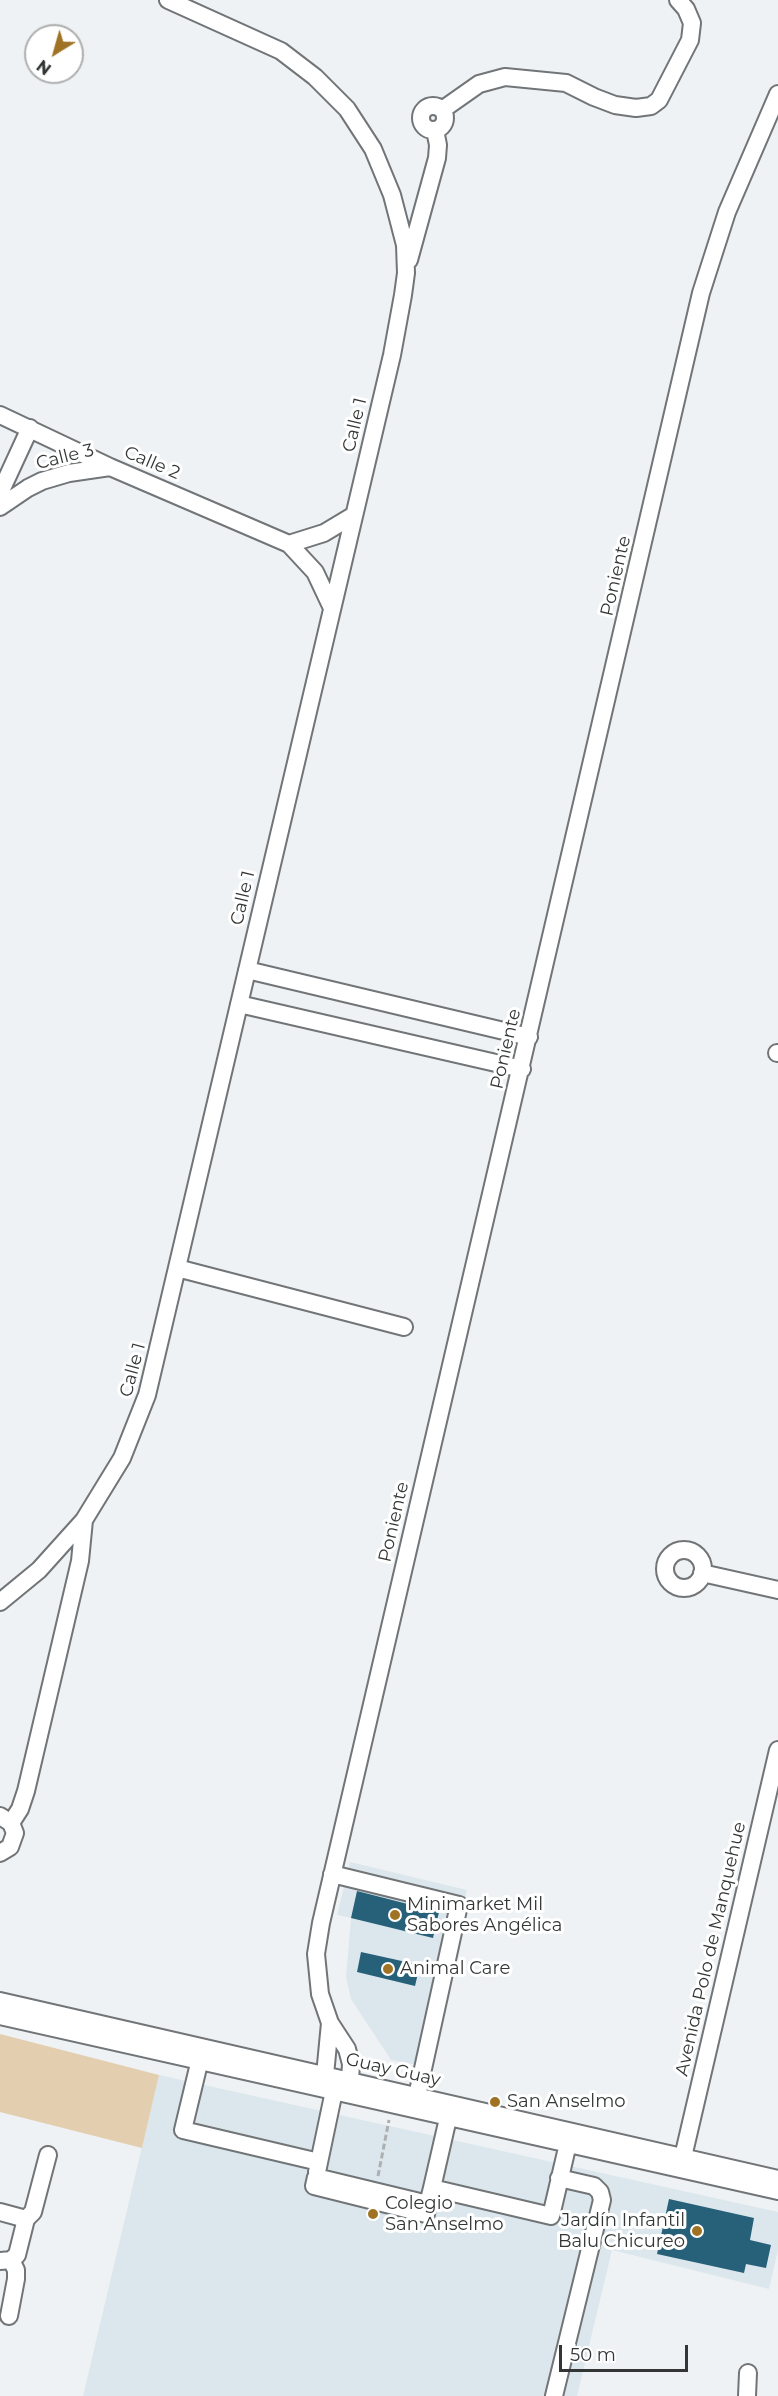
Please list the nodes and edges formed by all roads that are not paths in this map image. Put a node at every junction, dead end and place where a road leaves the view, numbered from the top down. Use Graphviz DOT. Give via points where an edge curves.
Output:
graph roads {
  1 [pos="168,0"];
  2 [pos="678,0"];
  3 [pos="778,94"];
  4 [pos="406,273"];
  5 [pos="0,415"];
  6 [pos="30,428"];
  7 [pos="110,467"];
  8 [pos="0,493"];
  9 [pos="0,507"];
  10 [pos="354,515"];
  11 [pos="289,544"];
  12 [pos="332,608"];
  13 [pos="247,970"];
  14 [pos="239,1004"];
  15 [pos="529,1037"];
  16 [pos="522,1069"];
  17 [pos="177,1268"];
  18 [pos="404,1327"];
  19 [pos="84,1520"];
  20 [pos="702,1573"];
  21 [pos="778,1590"];
  22 [pos="0,1602"];
  23 [pos="778,1750"];
  24 [pos="5,1820"];
  25 [pos="0,1853"];
  26 [pos="332,1874"];
  27 [pos="0,2001"];
  28 [pos="0,2016"];
  29 [pos="330,2023"];
  30 [pos="201,2054"];
  31 [pos="325,2075"];
  32 [pos="350,2080"];
  33 [pos="334,2091"];
  34 [pos="417,2096"];
  35 [pos="450,2110"];
  36 [pos="569,2137"];
  37 [pos="48,2155"];
  38 [pos="683,2157"];
  39 [pos="317,2169"];
  40 [pos="559,2178"];
  41 [pos="778,2179"];
  42 [pos="778,2191"];
  43 [pos="430,2196"];
  44 [pos="0,2212"];
  45 [pos="26,2219"];
  46 [pos="5,2261"];
  47 [pos="9,2316"];
  48 [pos="748,2373"];
  49 [pos="554,2396"];
  50 [pos="747,2396"];
  1 -- 4 [label="street, Calle 1" via="280,51 347,108 373,149 392,195 405,245"];
  2 -- 4 [label="street, Calle 1" via="692,22 690,40 659,100 651,106 615,105 566,83 505,76 479,84 442,110 445,122 435,130 437,158"];
  3 -- 15 [label="street, Poniente" via="727,212 708,267"];
  4 -- 10 [label="street, Calle 1" via="392,355"];
  5 -- 6 [label="street, Calle 2"];
  6 -- 7 [label="street, Calle 2"];
  6 -- 8 [label="street, Calle 3"];
  7 -- 9 [label="street, Calle 3" via="49,479"];
  7 -- 11 [label="street, Calle 2"];
  10 -- 11 [label="street" via="324,533"];
  10 -- 12 [label="street, Calle 1"];
  11 -- 12 [label="street, Calle 2" via="315,572"];
  12 -- 13 [label="street, Calle 1"];
  13 -- 14 [label="street, Calle 1"];
  13 -- 15 [label="street"];
  14 -- 16 [label="street"];
  14 -- 17 [label="street, Calle 1"];
  15 -- 16 [label="street, Poniente"];
  16 -- 26 [label="street, Poniente"];
  17 -- 18 [label="street"];
  17 -- 19 [label="street, Calle 1" via="140,1417 122,1458"];
  19 -- 22 [label="street, Calle 1" via="45,1564"];
  19 -- 24 [label="street, Calle 1" via="80,1561 26,1791 20,1809"];
  20 -- 21 [label="street"];
  23 -- 38 [label="street, Avenida Polo de Manquehue"];
  24 -- 25 [label="street, Calle 1" via="15,1833 13,1843"];
  26 -- 29 [label="street, Poniente" via="316,1954 320,1994"];
  26 -- 34 [label="street" via="459,1905"];
  27 -- 30 [label="street, Guay Guay"];
  28 -- 30 [label="street, Guay Guay"];
  29 -- 31 [label="street, Poniente"];
  29 -- 32 [label="street, Poniente" via="347,2049"];
  30 -- 31 [label="street, Guay Guay"];
  30 -- 33 [label="street, Guay Guay"];
  30 -- 39 [label="street" via="183,2130"];
  31 -- 32 [label="street, Guay Guay"];
  31 -- 33 [label="street"];
  32 -- 33 [label="street"];
  32 -- 34 [label="street, Guay Guay"];
  33 -- 35 [label="street, Guay Guay"];
  33 -- 39 [label="street"];
  34 -- 35 [label="street, Guay Guay"];
  35 -- 36 [label="street, Guay Guay"];
  35 -- 43 [label="street"];
  36 -- 38 [label="street, Guay Guay"];
  36 -- 40 [label="street"];
  36 -- 42 [label="street, Guay Guay"];
  37 -- 45 [label="street" via="33,2212"];
  38 -- 41 [label="street, Guay Guay"];
  39 -- 43 [label="street" via="375,2191"];
  39 -- 43 [label="street" via="314,2187 426,2214"];
  40 -- 43 [label="street" via="550,2216"];
  40 -- 49 [label="street" via="594,2186 602,2200"];
  44 -- 45 [label="street"];
  45 -- 46 [label="street" via="16,2255"];
  46 -- 47 [label="street" via="16,2270"];
  48 -- 50 [label="street"];
}
